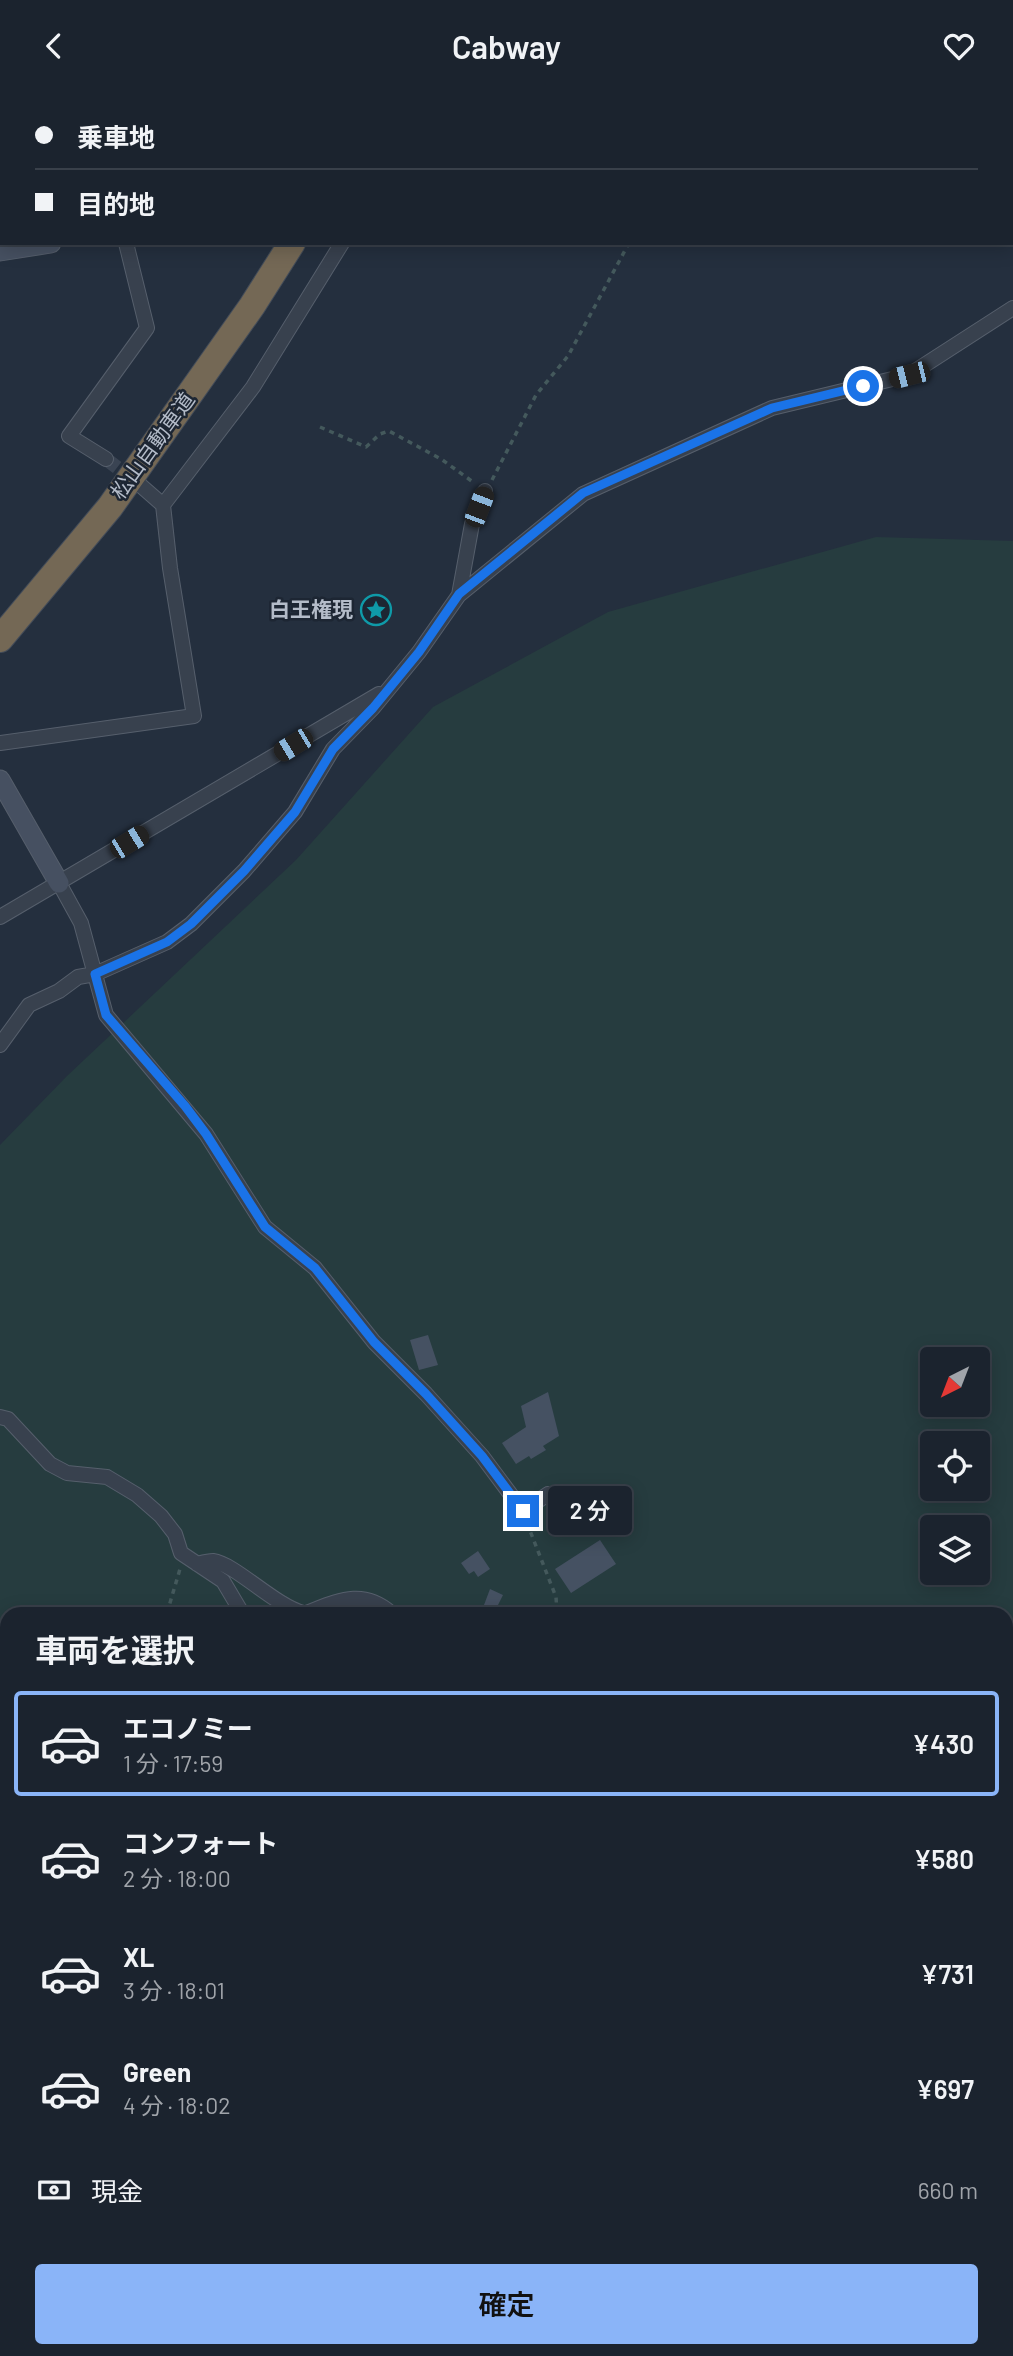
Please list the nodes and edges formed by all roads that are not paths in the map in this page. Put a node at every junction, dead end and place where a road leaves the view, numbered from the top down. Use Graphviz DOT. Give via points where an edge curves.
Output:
graph roads {
  1 [pos="38,245"];
  2 [pos="126,245"];
  3 [pos="273,245"];
  4 [pos="291,245"];
  5 [pos="341,245"];
  6 [pos="0,251"];
  7 [pos="1013,308"];
  8 [pos="106,459"];
  9 [pos="139,484"];
  10 [pos="485,491"];
  11 [pos="163,505"];
  12 [pos="459,594"];
  13 [pos="0,615"];
  14 [pos="0,639"];
  15 [pos="386,690"];
  16 [pos="0,743"];
  17 [pos="0,781"];
  18 [pos="59,883"];
  19 [pos="0,917"];
  20 [pos="95,974"];
  21 [pos="0,1045"];
  22 [pos="0,1417"];
  23 [pos="548,1494"];
  24 [pos="197,1564"];
  25 [pos="238,1607"];
  26 [pos="286,1607"];
  27 [pos="322,1607"];
  28 [pos="384,1607"];
  1 -- 6 [label="street"];
  2 -- 8 [label="street" via="147,328 69,436"];
  3 -- 13 [label="highway, 松山自動車道" via="171,399"];
  4 -- 14 [label="highway, 松山自動車道" via="110,507"];
  5 -- 11 [label="street" via="253,387"];
  7 -- 12 [label="street" via="909,375 772,408 583,493"];
  9 -- 11 [label="street"];
  10 -- 12 [label="street" via="472,524"];
  11 -- 16 [label="street" via="194,716"];
  12 -- 15 [label="street"];
  15 -- 18 [label="street"];
  15 -- 20 [label="street" via="333,749 295,812 191,924 167,942"];
  17 -- 18 [label="street"];
  18 -- 19 [label="street"];
  18 -- 20 [label="street" via="81,923"];
  20 -- 21 [label="street" via="78,977 29,1005"];
  20 -- 23 [label="street" via="106,1015 185,1106 265,1227 315,1268 374,1342 482,1456 523,1511"];
  22 -- 24 [label="street" via="8,1419 50,1464 67,1473 107,1477 137,1495 175,1534 181,1553"];
  24 -- 25 [label="street" via="223,1581"];
  24 -- 26 [label="street" via="212,1561 225,1565"];
  27 -- 28 [label="street" via="360,1598"];
}
